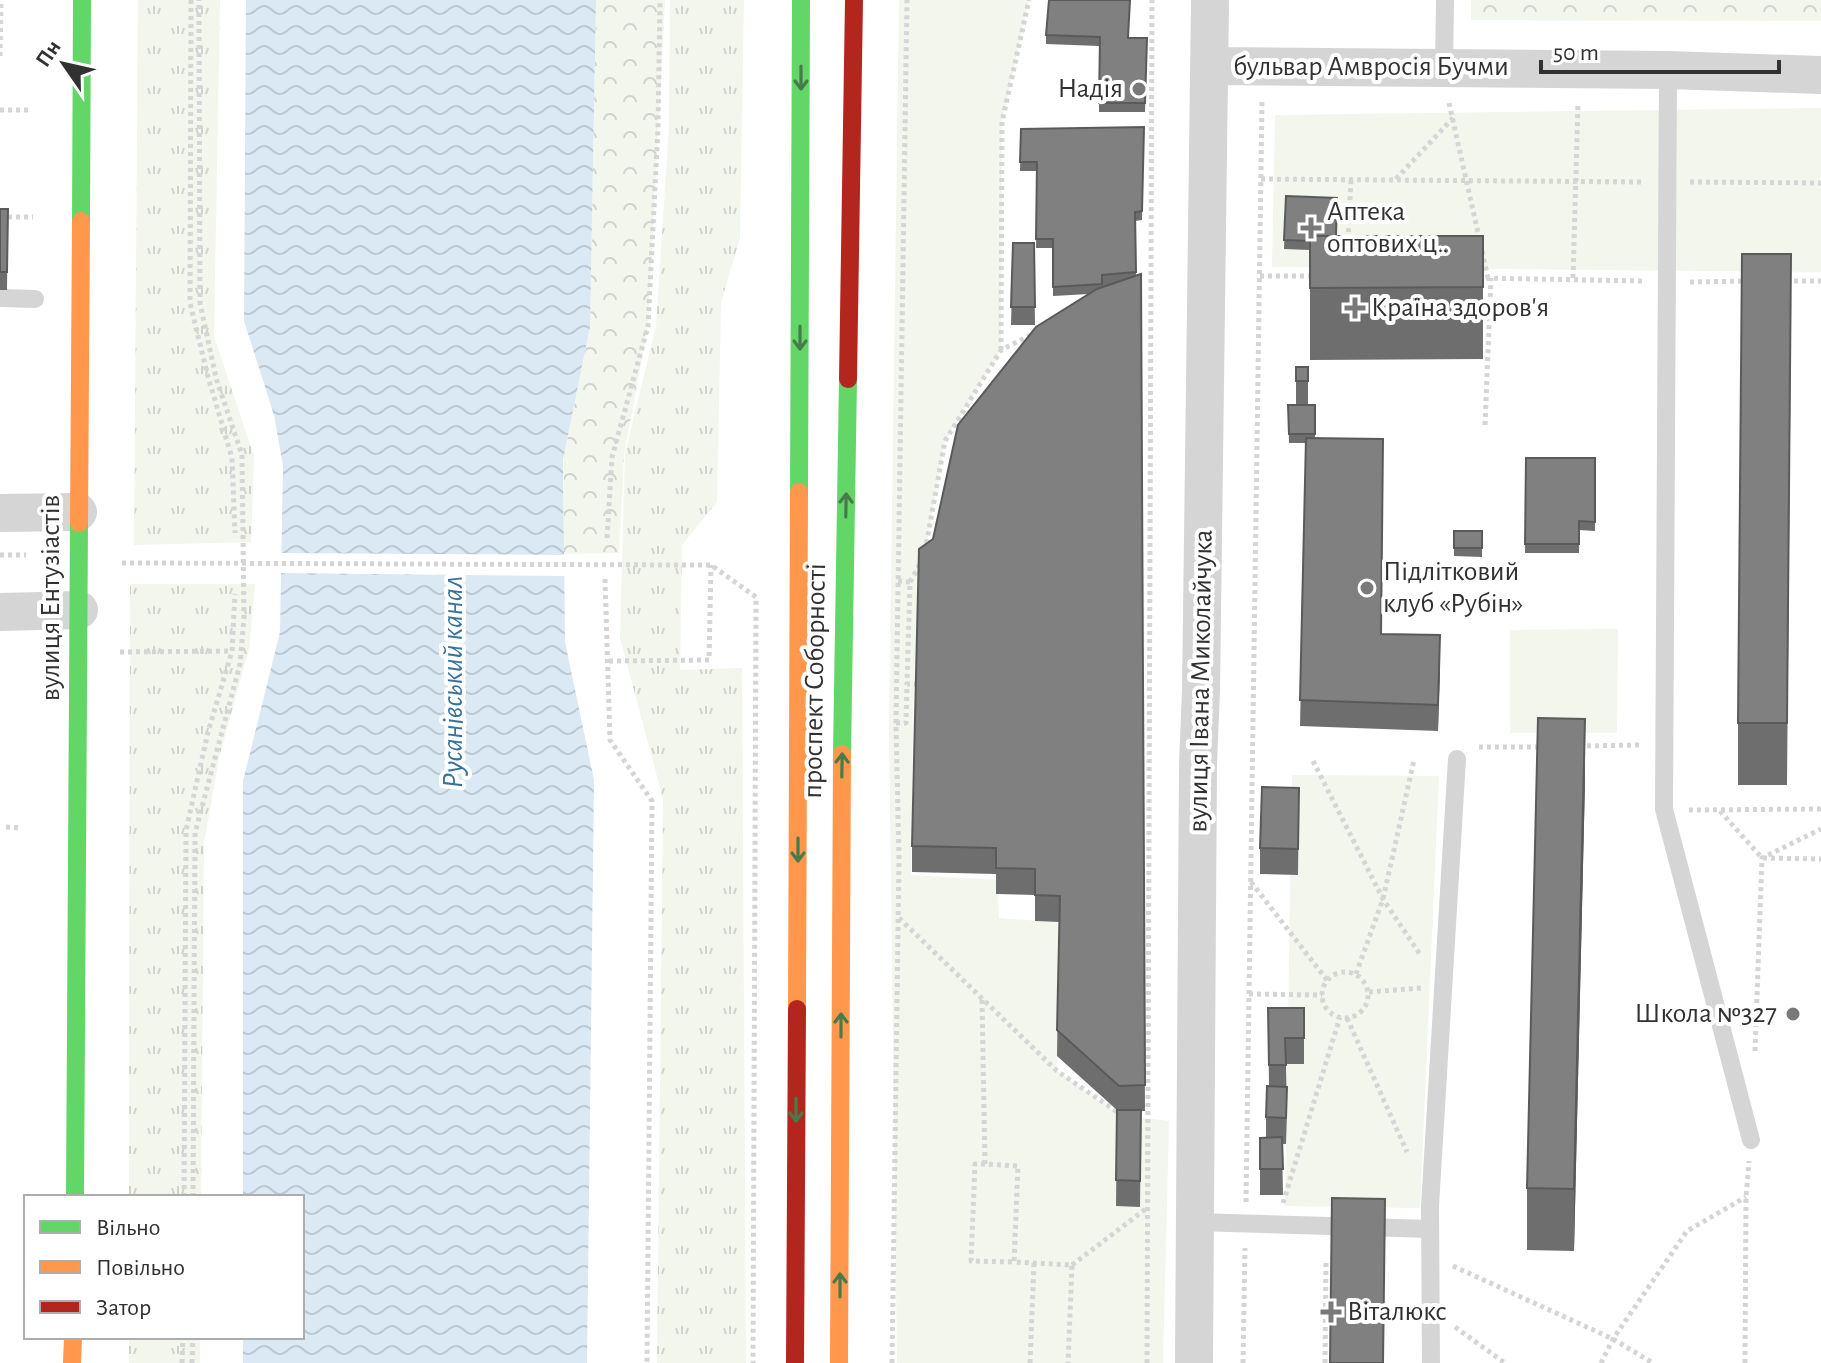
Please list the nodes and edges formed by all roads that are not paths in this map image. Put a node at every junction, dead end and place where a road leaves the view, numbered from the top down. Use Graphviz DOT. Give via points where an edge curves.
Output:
graph roads {
  1 [pos="82,0"];
  2 [pos="801,0"];
  3 [pos="854,0"];
  4 [pos="1210,0"];
  5 [pos="1445,0"];
  6 [pos="1209,66"];
  7 [pos="1668,70"];
  8 [pos="1821,75"];
  9 [pos="1446,85"];
  10 [pos="0,298"];
  11 [pos="35,299"];
  12 [pos="78,512"];
  13 [pos="0,513"];
  14 [pos="79,610"];
  15 [pos="0,612"];
  16 [pos="1457,759"];
  17 [pos="1751,1140"];
  18 [pos="75,1195"];
  19 [pos="1195,1222"];
  20 [pos="1430,1229"];
  21 [pos="73,1339"];
  22 [pos="72,1363"];
  23 [pos="795,1363"];
  24 [pos="839,1363"];
  25 [pos="1194,1363"];
  26 [pos="1431,1363"];
  1 -- 12 [label="main road, вулиця Ентузіастів"];
  2 -- 23 [label="main road, проспект Соборності, one-way"];
  24 -- 3 [label="main road, проспект Соборності, one-way" via="841,807"];
  4 -- 6 [label="street, вулиця Івана Миколайчука"];
  5 -- 9 [label="lane"];
  6 -- 9 [label="street, бульвар Амвросія Бучми"];
  6 -- 19 [label="street, вулиця Івана Миколайчука"];
  7 -- 8 [label="street, бульвар Амвросія Бучми"];
  7 -- 9 [label="street, бульвар Амвросія Бучми"];
  7 -- 17 [label="lane" via="1664,809"];
  10 -- 11 [label="lane"];
  12 -- 13 [label="street"];
  12 -- 14 [label="main road, вулиця Ентузіастів"];
  14 -- 15 [label="street"];
  14 -- 18 [label="main road, вулиця Ентузіастів"];
  16 -- 20 [label="lane"];
  19 -- 20 [label="lane"];
  19 -- 25 [label="street, вулиця Івана Миколайчука"];
  20 -- 26 [label="lane"];
  21 -- 22 [label="main road"];
}
